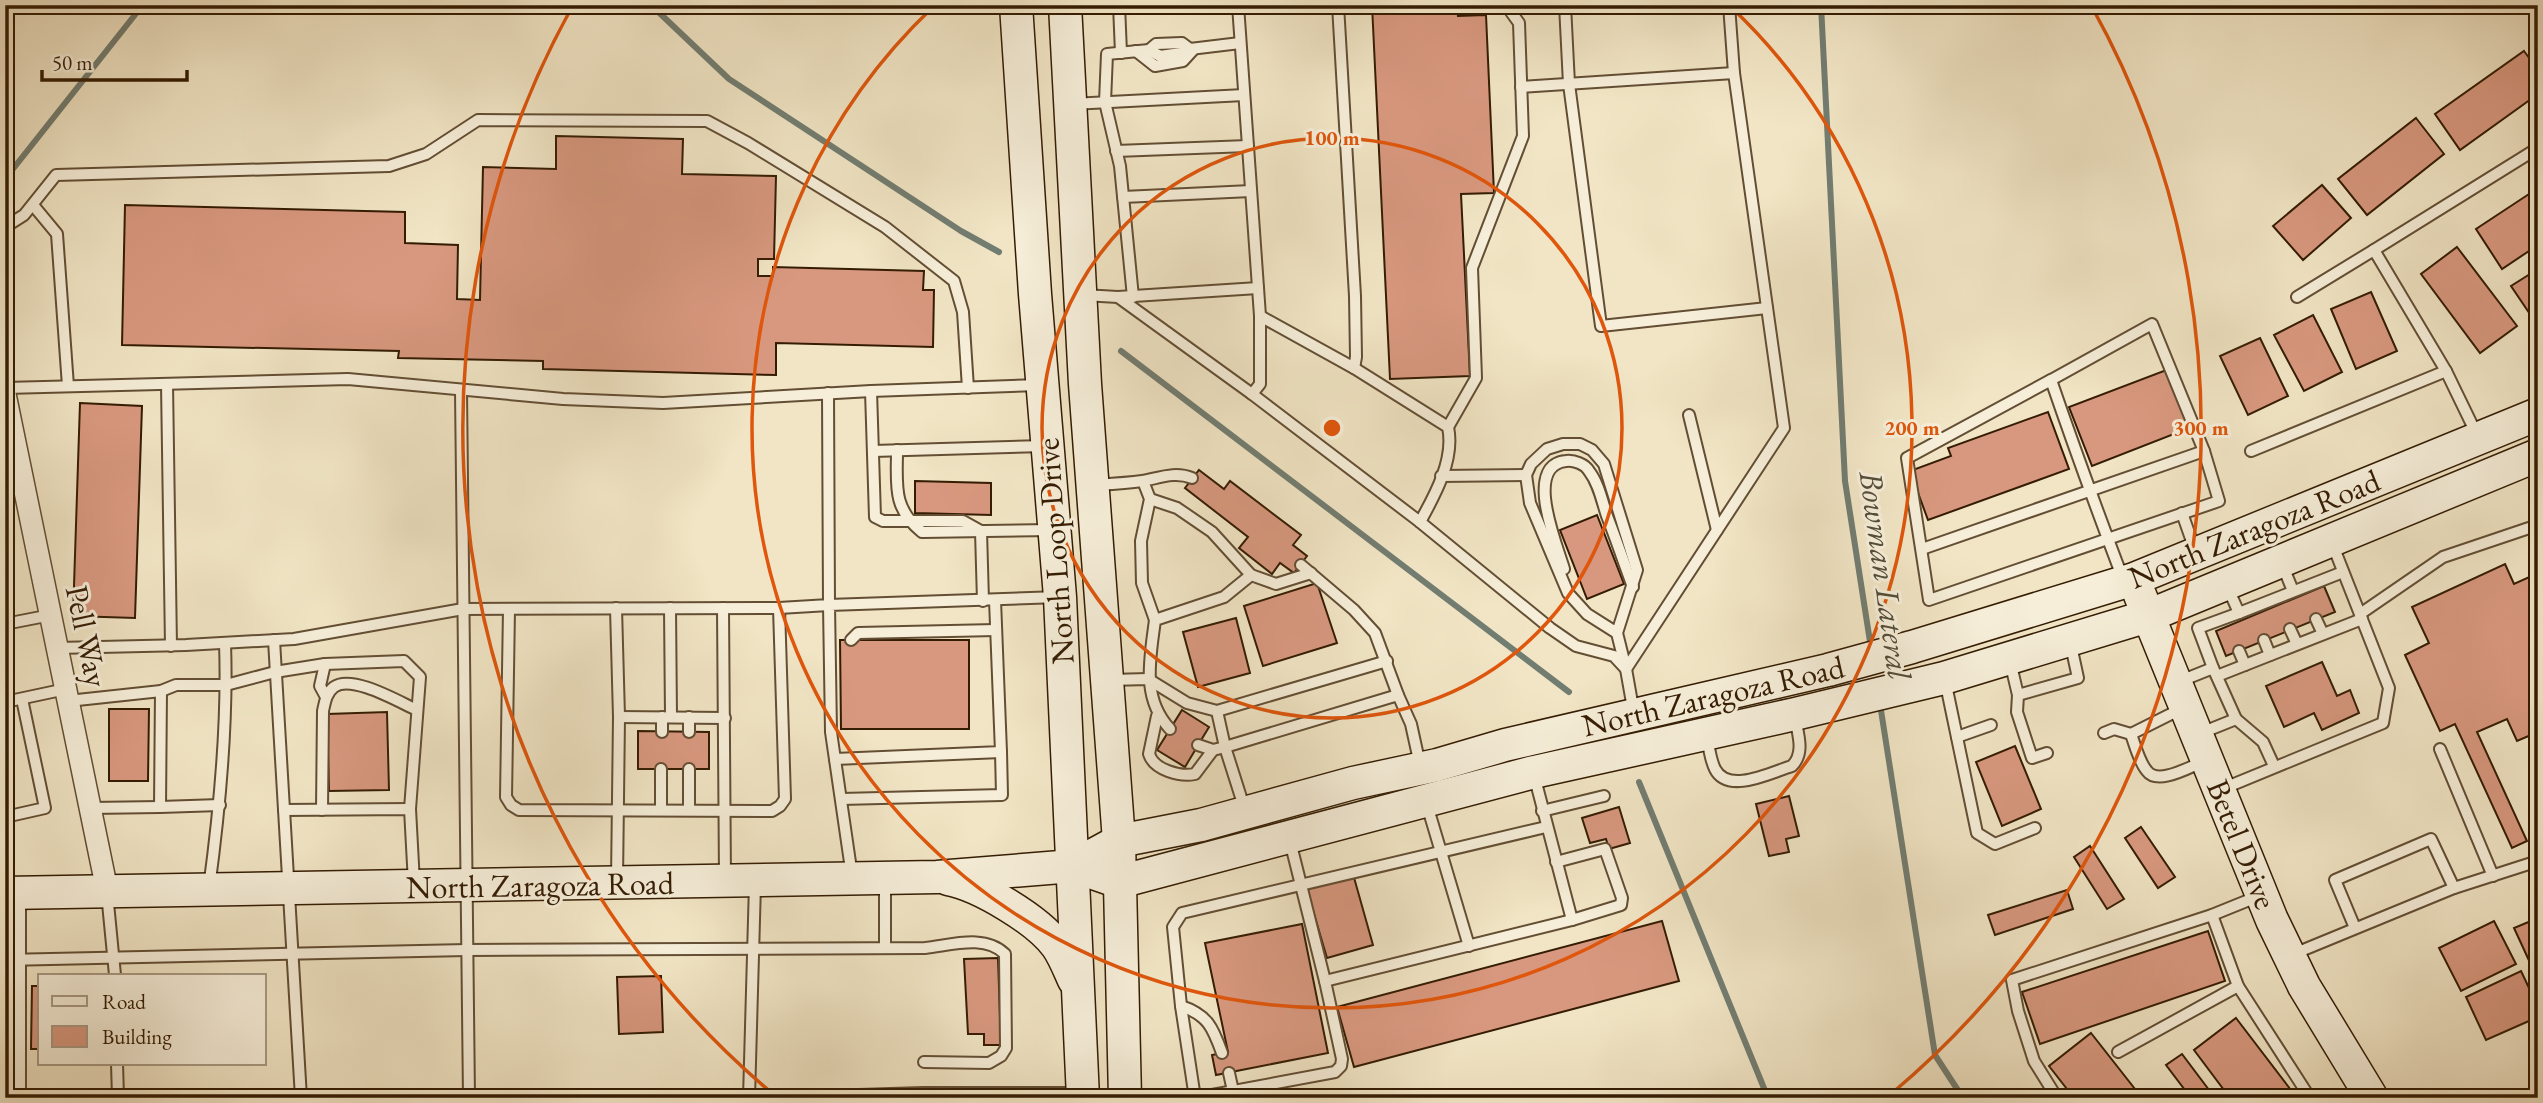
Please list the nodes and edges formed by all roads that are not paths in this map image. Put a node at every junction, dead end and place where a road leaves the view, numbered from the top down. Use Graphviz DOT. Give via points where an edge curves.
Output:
graph roads {
  1 [pos="1016,5"];
  2 [pos="1065,5"];
  3 [pos="1119,5"];
  4 [pos="1238,5"];
  5 [pos="1338,5"];
  6 [pos="1506,5"];
  7 [pos="1565,5"];
  8 [pos="1729,5"];
  9 [pos="1240,43"];
  10 [pos="1193,48"];
  11 [pos="1136,51"];
  12 [pos="1121,53"];
  13 [pos="1734,73"];
  14 [pos="1569,84"];
  15 [pos="1521,87"];
  16 [pos="1244,95"];
  17 [pos="1105,102"];
  18 [pos="1071,104"];
  19 [pos="1248,146"];
  20 [pos="2538,148"];
  21 [pos="1116,151"];
  22 [pos="1251,191"];
  23 [pos="1123,197"];
  24 [pos="33,205"];
  25 [pos="5,227"];
  26 [pos="2374,250"];
  27 [pos="1258,288"];
  28 [pos="1081,295"];
  29 [pos="1118,297"];
  30 [pos="1133,297"];
  31 [pos="2297,297"];
  32 [pos="1767,309"];
  33 [pos="1260,316"];
  34 [pos="1354,368"];
  35 [pos="2446,371"];
  36 [pos="2051,380"];
  37 [pos="167,384"];
  38 [pos="1085,384"];
  39 [pos="1042,385"];
  40 [pos="68,386"];
  41 [pos="5,388"];
  42 [pos="968,388"];
  43 [pos="461,391"];
  44 [pos="871,391"];
  45 [pos="828,393"];
  46 [pos="1252,394"];
  47 [pos="6,405"];
  48 [pos="2538,414"];
  49 [pos="1689,415"];
  50 [pos="1448,427"];
  51 [pos="2478,438"];
  52 [pos="1047,446"];
  53 [pos="897,450"];
  54 [pos="873,451"];
  55 [pos="2204,451"];
  56 [pos="2252,451"];
  57 [pos="2538,455"];
  58 [pos="1526,475"];
  59 [pos="1441,476"];
  60 [pos="1192,478"];
  61 [pos="1143,481"];
  62 [pos="1093,485"];
  63 [pos="2090,492"];
  64 [pos="1150,499"];
  65 [pos="2182,513"];
  66 [pos="907,520"];
  67 [pos="1420,522"];
  68 [pos="1054,530"];
  69 [pos="1717,530"];
  70 [pos="2538,530"];
  71 [pos="981,531"];
  72 [pos="2107,538"];
  73 [pos="2332,540"];
  74 [pos="1922,549"];
  75 [pos="2197,553"];
  76 [pos="2281,561"];
  77 [pos="1301,565"];
  78 [pos="2343,572"];
  79 [pos="1311,573"];
  80 [pos="1251,575"];
  81 [pos="2129,580"];
  82 [pos="2226,583"];
  83 [pos="1633,587"];
  84 [pos="2300,591"];
  85 [pos="1568,593"];
  86 [pos="1060,597"];
  87 [pos="989,600"];
  88 [pos="829,605"];
  89 [pos="509,608"];
  90 [pos="616,608"];
  91 [pos="670,608"];
  92 [pos="723,608"];
  93 [pos="779,608"];
  94 [pos="463,609"];
  95 [pos="2239,613"];
  96 [pos="51,615"];
  97 [pos="2148,615"];
  98 [pos="2361,616"];
  99 [pos="2316,619"];
  100 [pos="1154,620"];
  101 [pos="5,624"];
  102 [pos="2290,629"];
  103 [pos="996,630"];
  104 [pos="1617,633"];
  105 [pos="2323,634"];
  106 [pos="2070,639"];
  107 [pos="274,640"];
  108 [pos="852,640"];
  109 [pos="2264,640"];
  110 [pos="225,643"];
  111 [pos="2297,645"];
  112 [pos="171,646"];
  113 [pos="57,648"];
  114 [pos="2239,650"];
  115 [pos="841,652"];
  116 [pos="2270,655"];
  117 [pos="2009,658"];
  118 [pos="1387,661"];
  119 [pos="830,663"];
  120 [pos="325,664"];
  121 [pos="2245,665"];
  122 [pos="1626,669"];
  123 [pos="275,672"];
  124 [pos="2215,672"];
  125 [pos="1944,678"];
  126 [pos="1148,679"];
  127 [pos="1107,680"];
  128 [pos="226,685"];
  129 [pos="1753,687"];
  130 [pos="161,691"];
  131 [pos="67,695"];
  132 [pos="1398,695"];
  133 [pos="2027,696"];
  134 [pos="326,697"];
  135 [pos="22,699"];
  136 [pos="5,702"];
  137 [pos="417,710"];
  138 [pos="1217,711"];
  139 [pos="1795,714"];
  140 [pos="1634,715"];
  141 [pos="1157,716"];
  142 [pos="666,717"];
  143 [pos="689,717"];
  144 [pos="619,718"];
  145 [pos="725,718"];
  146 [pos="2236,719"];
  147 [pos="2191,721"];
  148 [pos="1991,725"];
  149 [pos="1170,729"];
  150 [pos="662,732"];
  151 [pos="689,732"];
  152 [pos="1706,733"];
  153 [pos="2104,733"];
  154 [pos="2131,734"];
  155 [pos="1957,737"];
  156 [pos="1198,746"];
  157 [pos="1225,747"];
  158 [pos="1213,750"];
  159 [pos="2440,750"];
  160 [pos="1001,752"];
  161 [pos="2047,753"];
  162 [pos="835,759"];
  163 [pos="2274,766"];
  164 [pos="1421,768"];
  165 [pos="661,769"];
  166 [pos="689,769"];
  167 [pos="1534,772"];
  168 [pos="2220,790"];
  169 [pos="1604,796"];
  170 [pos="841,799"];
  171 [pos="1427,802"];
  172 [pos="220,805"];
  173 [pos="160,807"];
  174 [pos="90,808"];
  175 [pos="410,809"];
  176 [pos="618,809"];
  177 [pos="661,809"];
  178 [pos="689,809"];
  179 [pos="284,810"];
  180 [pos="322,810"];
  181 [pos="724,810"];
  182 [pos="1542,811"];
  183 [pos="1246,812"];
  184 [pos="5,817"];
  185 [pos="1546,827"];
  186 [pos="2035,828"];
  187 [pos="1289,837"];
  188 [pos="1119,841"];
  189 [pos="1441,852"];
  190 [pos="2538,861"];
  191 [pos="1556,862"];
  192 [pos="1073,866"];
  193 [pos="2493,876"];
  194 [pos="937,877"];
  195 [pos="885,878"];
  196 [pos="852,879"];
  197 [pos="740,881"];
  198 [pos="1119,881"];
  199 [pos="617,883"];
  200 [pos="1302,885"];
  201 [pos="415,887"];
  202 [pos="466,887"];
  203 [pos="288,888"];
  204 [pos="2454,888"];
  205 [pos="107,890"];
  206 [pos="208,890"];
  207 [pos="13,893"];
  208 [pos="2261,895"];
  209 [pos="2212,915"];
  210 [pos="1572,920"];
  211 [pos="2355,928"];
  212 [pos="1469,946"];
  213 [pos="753,948"];
  214 [pos="885,948"];
  215 [pos="467,950"];
  216 [pos="292,953"];
  217 [pos="2289,956"];
  218 [pos="114,957"];
  219 [pos="20,959"];
  220 [pos="5,960"];
  221 [pos="115,974"];
  222 [pos="1325,981"];
  223 [pos="2238,986"];
  224 [pos="1078,988"];
  225 [pos="1181,1006"];
  226 [pos="2118,1052"];
  227 [pos="1222,1053"];
  228 [pos="924,1062"];
  229 [pos="117,1064"];
  230 [pos="1229,1073"];
  231 [pos="1233,1091"];
  232 [pos="1083,1096"];
  233 [pos="20,1098"];
  234 [pos="118,1098"];
  235 [pos="301,1098"];
  236 [pos="468,1098"];
  237 [pos="749,1098"];
  238 [pos="761,1098"];
  239 [pos="1125,1098"];
  240 [pos="1195,1098"];
  241 [pos="2057,1098"];
  242 [pos="2310,1098"];
  243 [pos="2372,1098"];
  1 -- 39 [label="main road, North Loop Drive"];
  2 -- 18 [label="main road, North Loop Drive"];
  3 -- 12 [label="lane"];
  4 -- 9 [label="lane"];
  5 -- 34 [label="lane" via="1355,296"];
  6 -- 15 [label="lane" via="1519,23"];
  7 -- 14 [label="lane"];
  8 -- 13 [label="lane"];
  9 -- 10 [label="lane"];
  9 -- 16 [label="lane"];
  10 -- 11 [label="lane" via="1160,56 1149,50"];
  10 -- 11 [label="lane" via="1183,61 1155,66"];
  11 -- 12 [label="lane"];
  12 -- 17 [label="lane" via="1107,54"];
  13 -- 14 [label="lane"];
  13 -- 32 [label="lane"];
  14 -- 15 [label="lane"];
  14 -- 32 [label="lane" via="1601,326"];
  15 -- 50 [label="lane" via="1523,136 1472,268 1476,379"];
  16 -- 17 [label="lane"];
  16 -- 19 [label="lane"];
  17 -- 18 [label="lane"];
  17 -- 21 [label="lane"];
  18 -- 28 [label="main road, North Loop Drive"];
  19 -- 21 [label="lane"];
  19 -- 22 [label="lane"];
  20 -- 26 [label="lane"];
  21 -- 23 [label="lane"];
  22 -- 23 [label="lane"];
  22 -- 27 [label="lane"];
  23 -- 30 [label="lane"];
  24 -- 25 [label="lane"];
  24 -- 40 [label="lane" via="57,233"];
  24 -- 42 [label="lane" via="56,175 389,166 426,154 478,120 707,121 885,227 954,281 963,312"];
  26 -- 31 [label="lane"];
  26 -- 35 [label="lane"];
  27 -- 30 [label="lane"];
  27 -- 33 [label="lane"];
  28 -- 29 [label="lane"];
  28 -- 38 [label="main road, North Loop Drive"];
  29 -- 30 [label="lane"];
  29 -- 46 [label="lane"];
  32 -- 69 [label="lane" via="1784,428"];
  33 -- 34 [label="lane"];
  33 -- 46 [label="lane" via="1260,384"];
  34 -- 50 [label="lane"];
  35 -- 51 [label="lane"];
  35 -- 56 [label="lane"];
  36 -- 55 [label="lane" via="2152,324"];
  36 -- 63 [label="lane"];
  36 -- 74 [label="lane" via="1907,458"];
  37 -- 40 [label="lane"];
  37 -- 43 [label="lane" via="348,379"];
  37 -- 112 [label="lane"];
  38 -- 39 [label="main road"];
  38 -- 62 [label="main road, North Loop Drive"];
  39 -- 42 [label="lane"];
  39 -- 52 [label="main road, North Loop Drive"];
  40 -- 41 [label="lane"];
  42 -- 44 [label="lane"];
  43 -- 45 [label="lane" via="663,403"];
  43 -- 94 [label="lane"];
  44 -- 45 [label="lane"];
  44 -- 54 [label="lane"];
  45 -- 88 [label="lane"];
  46 -- 67 [label="lane"];
  47 -- 96 [label="street, Pell Way"];
  48 -- 51 [label="main road, North Zaragoza Road"];
  49 -- 69 [label="lane"];
  50 -- 59 [label="lane" via="1451,442"];
  51 -- 75 [label="main road, North Zaragoza Road"];
  52 -- 53 [label="lane"];
  52 -- 68 [label="main road, North Loop Drive"];
  53 -- 54 [label="lane"];
  53 -- 66 [label="lane" via="897,498"];
  54 -- 66 [label="lane" via="875,517"];
  55 -- 63 [label="lane"];
  55 -- 65 [label="lane" via="2219,500"];
  57 -- 73 [label="main road, North Zaragoza Road"];
  58 -- 59 [label="lane"];
  58 -- 83 [label="lane" via="1546,449 1580,444 1592,450 1604,464 1637,570"];
  58 -- 85 [label="lane" via="1530,503"];
  59 -- 67 [label="lane"];
  60 -- 61 [label="lane" via="1183,474"];
  61 -- 62 [label="lane"];
  61 -- 64 [label="lane"];
  62 -- 127 [label="main road, North Loop Drive"];
  63 -- 72 [label="lane"];
  63 -- 74 [label="lane"];
  64 -- 80 [label="lane" via="1177,508 1212,532"];
  64 -- 100 [label="lane" via="1141,541 1142,583"];
  65 -- 72 [label="lane"];
  65 -- 75 [label="lane"];
  66 -- 71 [label="lane" via="963,521"];
  67 -- 122 [label="lane" via="1550,628 1576,646 1614,656"];
  68 -- 71 [label="lane"];
  68 -- 86 [label="main road, North Loop Drive"];
  69 -- 122 [label="lane"];
  70 -- 98 [label="lane" via="2532,527 2443,557"];
  71 -- 87 [label="lane"];
  72 -- 74 [label="lane" via="1929,600"];
  72 -- 81 [label="lane"];
  73 -- 76 [label="main road, North Zaragoza Road"];
  73 -- 78 [label="lane"];
  75 -- 81 [label="main road, North Zaragoza Road"];
  76 -- 82 [label="main road, North Zaragoza Road"];
  76 -- 84 [label="lane"];
  77 -- 79 [label="lane"];
  78 -- 84 [label="lane"];
  78 -- 98 [label="lane"];
  79 -- 80 [label="lane" via="1276,584"];
  79 -- 118 [label="lane" via="1375,633"];
  80 -- 100 [label="lane" via="1224,597"];
  81 -- 97 [label="main road, Betel Drive"];
  81 -- 129 [label="main road, North Zaragoza Road" via="1912,647"];
  82 -- 95 [label="lane"];
  82 -- 97 [label="main road, North Zaragoza Road"];
  83 -- 85 [label="lane" via="1593,477 1579,462 1566,461 1553,465 1544,481 1543,496"];
  83 -- 104 [label="lane"];
  84 -- 95 [label="lane"];
  85 -- 104 [label="lane" via="1587,614"];
  86 -- 87 [label="lane"];
  86 -- 192 [label="main road, North Loop Drive"];
  87 -- 88 [label="lane"];
  87 -- 103 [label="lane"];
  88 -- 93 [label="lane"];
  88 -- 119 [label="lane"];
  89 -- 90 [label="lane"];
  89 -- 94 [label="lane"];
  89 -- 176 [label="lane" via="506,797 519,810"];
  90 -- 91 [label="lane"];
  90 -- 144 [label="lane"];
  91 -- 92 [label="lane"];
  91 -- 142 [label="lane"];
  92 -- 93 [label="lane"];
  92 -- 145 [label="lane"];
  93 -- 181 [label="lane" via="785,799 772,811"];
  94 -- 107 [label="lane"];
  94 -- 202 [label="lane"];
  95 -- 124 [label="lane" via="2227,622 2198,628"];
  96 -- 101 [label="lane"];
  96 -- 113 [label="street, Pell Way"];
  97 -- 106 [label="main road, North Zaragoza Road"];
  97 -- 147 [label="main road, Betel Drive"];
  98 -- 105 [label="lane"];
  98 -- 163 [label="lane" via="2389,688 2383,723"];
  99 -- 105 [label="lane"];
  100 -- 126 [label="lane"];
  102 -- 111 [label="lane"];
  103 -- 108 [label="lane" via="858,633"];
  103 -- 160 [label="lane"];
  104 -- 122 [label="lane"];
  105 -- 111 [label="lane"];
  106 -- 117 [label="main road, North Zaragoza Road"];
  106 -- 133 [label="lane" via="2076,683"];
  107 -- 110 [label="lane"];
  107 -- 123 [label="lane"];
  109 -- 116 [label="lane"];
  110 -- 112 [label="lane"];
  110 -- 128 [label="lane"];
  111 -- 116 [label="lane"];
  112 -- 113 [label="lane"];
  113 -- 131 [label="street, Pell Way"];
  114 -- 121 [label="lane"];
  115 -- 119 [label="lane"];
  116 -- 121 [label="lane"];
  117 -- 125 [label="main road, North Zaragoza Road"];
  117 -- 133 [label="lane"];
  118 -- 132 [label="lane"];
  118 -- 138 [label="lane"];
  119 -- 162 [label="lane"];
  120 -- 123 [label="lane"];
  120 -- 134 [label="lane" via="320,686"];
  120 -- 137 [label="lane" via="404,661 420,677"];
  121 -- 124 [label="lane"];
  122 -- 140 [label="lane"];
  123 -- 128 [label="lane"];
  123 -- 179 [label="lane"];
  124 -- 146 [label="lane"];
  124 -- 147 [label="lane"];
  125 -- 139 [label="main road, North Zaragoza Road"];
  125 -- 155 [label="lane"];
  126 -- 127 [label="lane"];
  126 -- 138 [label="lane" via="1188,703"];
  126 -- 141 [label="lane"];
  127 -- 188 [label="main road, North Loop Drive"];
  128 -- 130 [label="lane" via="176,685"];
  128 -- 172 [label="lane"];
  129 -- 140 [label="main road, North Zaragoza Road"];
  129 -- 167 [label="main road" via="1732,704 1563,743 1545,754"];
  130 -- 131 [label="lane"];
  130 -- 173 [label="lane"];
  131 -- 135 [label="lane"];
  131 -- 174 [label="street, Pell Way"];
  132 -- 157 [label="lane"];
  132 -- 164 [label="lane" via="1411,724"];
  133 -- 161 [label="lane" via="2017,712 2032,758"];
  134 -- 137 [label="lane" via="341,683 353,684"];
  134 -- 180 [label="lane"];
  135 -- 136 [label="lane"];
  135 -- 184 [label="lane" via="45,808"];
  137 -- 175 [label="lane"];
  138 -- 157 [label="lane"];
  139 -- 152 [label="main road, North Zaragoza Road"];
  139 -- 152 [label="lane" via="1798,761 1740,782 1723,779 1716,772"];
  140 -- 164 [label="main road, North Zaragoza Road"];
  141 -- 149 [label="lane"];
  141 -- 158 [label="lane" via="1149,754 1156,765 1178,775 1195,774"];
  142 -- 143 [label="lane"];
  142 -- 144 [label="lane"];
  142 -- 150 [label="lane"];
  143 -- 145 [label="lane"];
  143 -- 151 [label="lane"];
  144 -- 176 [label="lane"];
  145 -- 181 [label="lane"];
  146 -- 147 [label="lane"];
  146 -- 163 [label="lane" via="2263,742"];
  147 -- 154 [label="lane"];
  147 -- 154 [label="lane" via="2164,778 2147,771"];
  147 -- 168 [label="main road, Betel Drive"];
  148 -- 155 [label="lane"];
  152 -- 167 [label="main road, North Zaragoza Road"];
  153 -- 154 [label="lane" via="2114,729"];
  155 -- 186 [label="lane" via="1977,833 1994,844"];
  156 -- 158 [label="lane"];
  157 -- 158 [label="lane"];
  157 -- 183 [label="lane"];
  159 -- 193 [label="lane"];
  160 -- 162 [label="lane"];
  160 -- 170 [label="lane" via="1002,795"];
  162 -- 170 [label="lane"];
  163 -- 168 [label="lane"];
  164 -- 183 [label="main road, North Zaragoza Road"];
  165 -- 177 [label="lane"];
  166 -- 178 [label="lane"];
  167 -- 171 [label="main road, North Zaragoza Road"];
  167 -- 182 [label="lane"];
  168 -- 208 [label="main road, Betel Drive"];
  169 -- 182 [label="lane"];
  170 -- 196 [label="lane"];
  171 -- 187 [label="main road, North Zaragoza Road"];
  171 -- 189 [label="lane"];
  172 -- 173 [label="lane"];
  172 -- 206 [label="lane"];
  173 -- 174 [label="lane"];
  174 -- 205 [label="street, Pell Way"];
  175 -- 180 [label="lane"];
  175 -- 201 [label="lane"];
  176 -- 177 [label="lane"];
  176 -- 199 [label="lane"];
  177 -- 178 [label="lane"];
  178 -- 181 [label="lane"];
  179 -- 180 [label="lane"];
  179 -- 203 [label="lane"];
  181 -- 197 [label="lane"];
  182 -- 185 [label="lane"];
  183 -- 188 [label="main road, North Zaragoza Road"];
  185 -- 189 [label="lane"];
  185 -- 191 [label="lane"];
  187 -- 198 [label="main road, North Zaragoza Road"];
  187 -- 200 [label="lane"];
  188 -- 192 [label="main road, North Zaragoza Road"];
  188 -- 198 [label="main road, North Loop Drive"];
  189 -- 200 [label="lane"];
  189 -- 212 [label="lane"];
  190 -- 193 [label="lane"];
  191 -- 210 [label="lane"];
  191 -- 210 [label="lane" via="1605,849 1622,898 1621,905"];
  192 -- 194 [label="main road, North Zaragoza Road"];
  192 -- 198 [label="main road, North Zaragoza Road"];
  192 -- 224 [label="main road, North Loop Drive"];
  193 -- 204 [label="lane"];
  194 -- 195 [label="main road, North Zaragoza Road"];
  194 -- 224 [label="main road" via="957,881 1033,921 1058,947"];
  195 -- 196 [label="main road, North Zaragoza Road"];
  195 -- 214 [label="lane"];
  196 -- 197 [label="main road, North Zaragoza Road"];
  197 -- 199 [label="main road, North Zaragoza Road"];
  197 -- 213 [label="lane"];
  198 -- 239 [label="main road, North Loop Drive"];
  199 -- 202 [label="main road, North Zaragoza Road"];
  200 -- 222 [label="lane"];
  200 -- 225 [label="lane" via="1182,913 1177,918 1173,927"];
  201 -- 202 [label="main road, North Zaragoza Road"];
  201 -- 203 [label="main road, North Zaragoza Road"];
  202 -- 215 [label="lane"];
  203 -- 206 [label="main road, North Zaragoza Road"];
  203 -- 216 [label="lane"];
  204 -- 211 [label="lane"];
  204 -- 211 [label="lane" via="2431,839 2335,880"];
  205 -- 206 [label="main road, North Zaragoza Road"];
  205 -- 207 [label="main road, North Zaragoza Road"];
  205 -- 218 [label="lane"];
  207 -- 219 [label="lane"];
  208 -- 209 [label="lane"];
  208 -- 217 [label="main road, Betel Drive"];
  209 -- 223 [label="lane"];
  209 -- 241 [label="lane" via="2012,980 2034,1061"];
  210 -- 212 [label="lane"];
  211 -- 217 [label="lane"];
  212 -- 222 [label="lane"];
  213 -- 214 [label="lane"];
  213 -- 215 [label="lane"];
  213 -- 237 [label="lane"];
  214 -- 228 [label="lane" via="980,942 995,944 1005,954 1006,1048 1001,1056 989,1063"];
  215 -- 216 [label="lane"];
  215 -- 236 [label="lane"];
  216 -- 218 [label="lane"];
  216 -- 235 [label="lane"];
  217 -- 243 [label="main road, Betel Drive"];
  218 -- 219 [label="lane"];
  218 -- 221 [label="lane"];
  219 -- 220 [label="lane"];
  219 -- 233 [label="lane"];
  222 -- 231 [label="lane" via="1341,1066 1335,1072"];
  223 -- 226 [label="lane"];
  223 -- 242 [label="lane"];
  224 -- 232 [label="main road, North Loop Drive"];
  225 -- 227 [label="lane" via="1208,1020"];
  225 -- 240 [label="lane"];
  229 -- 234 [label="lane"];
  230 -- 231 [label="lane"];
  231 -- 240 [label="lane"];
  232 -- 238 [label="lane" via="935,1093"];
}
